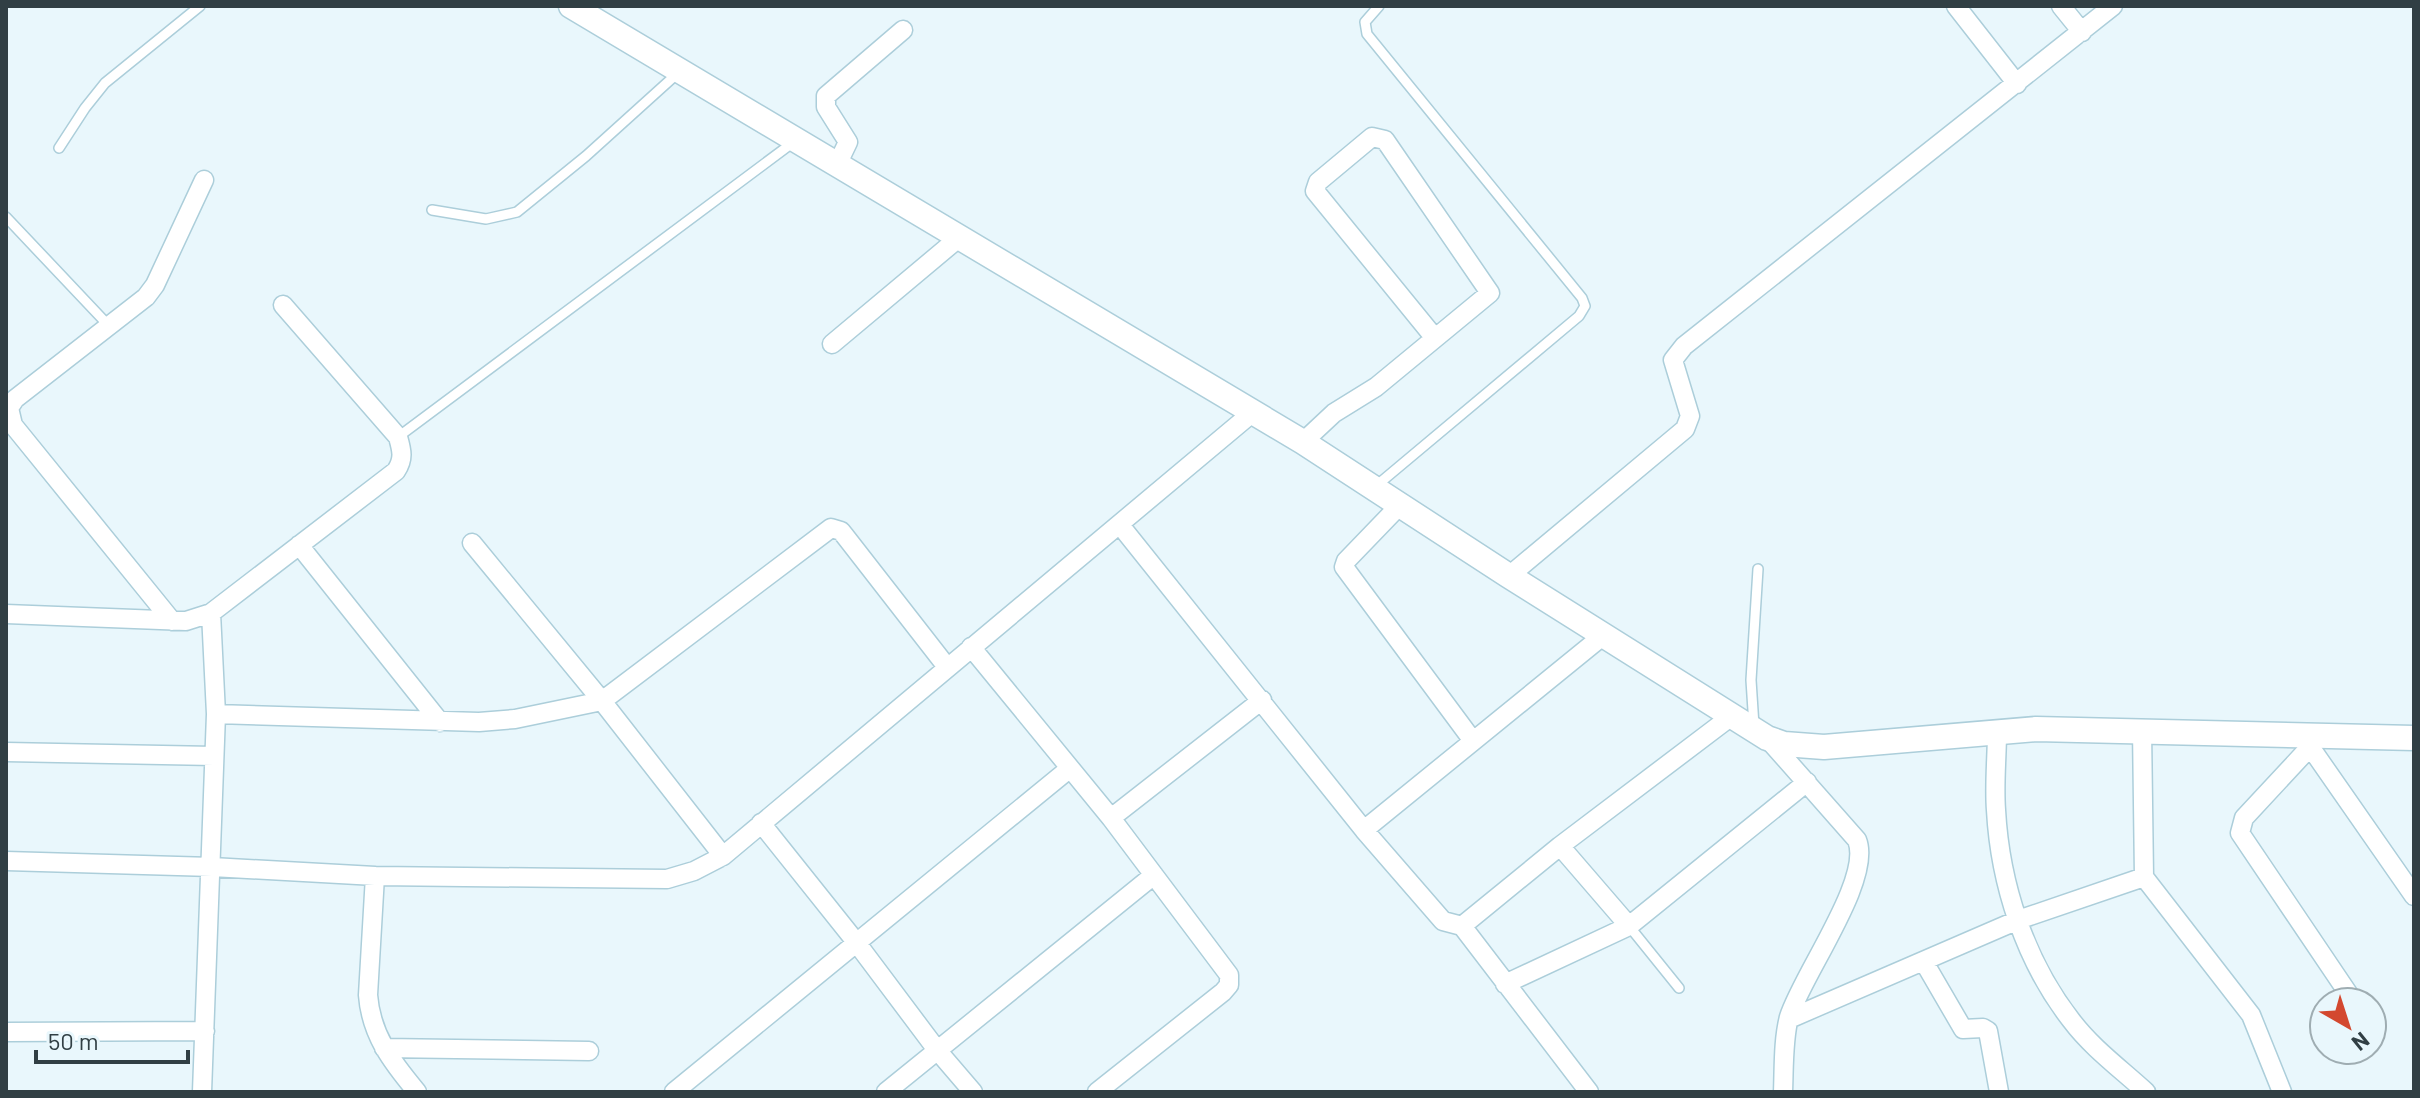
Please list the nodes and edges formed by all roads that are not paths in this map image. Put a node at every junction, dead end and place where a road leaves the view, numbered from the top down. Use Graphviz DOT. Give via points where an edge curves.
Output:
graph roads {
  1 [pos="200,6"];
  2 [pos="571,6"];
  3 [pos="1379,6"];
  4 [pos="1956,6"];
  5 [pos="2061,6"];
  6 [pos="2113,6"];
  7 [pos="903,30"];
  8 [pos="2082,32"];
  9 [pos="679,72"];
  10 [pos="2017,84"];
  11 [pos="795,141"];
  12 [pos="59,148"];
  13 [pos="837,165"];
  14 [pos="204,180"];
  15 [pos="432,210"];
  16 [pos="6,217"];
  17 [pos="961,236"];
  18 [pos="283,305"];
  19 [pos="110,327"];
  20 [pos="1434,337"];
  21 [pos="832,344"];
  22 [pos="1252,413"];
  23 [pos="398,437"];
  24 [pos="1303,442"];
  25 [pos="1374,488"];
  26 [pos="1400,505"];
  27 [pos="1120,525"];
  28 [pos="472,543"];
  29 [pos="299,545"];
  30 [pos="1758,569"];
  31 [pos="1509,576"];
  32 [pos="211,613"];
  33 [pos="6,614"];
  34 [pos="172,621"];
  35 [pos="1605,634"];
  36 [pos="971,647"];
  37 [pos="947,667"];
  38 [pos="1262,700"];
  39 [pos="602,701"];
  40 [pos="216,714"];
  41 [pos="1733,715"];
  42 [pos="440,722"];
  43 [pos="2142,729"];
  44 [pos="1997,731"];
  45 [pos="1761,734"];
  46 [pos="2414,738"];
  47 [pos="1473,741"];
  48 [pos="2306,741"];
  49 [pos="6,752"];
  50 [pos="214,756"];
  51 [pos="1069,769"];
  52 [pos="1807,782"];
  53 [pos="1111,818"];
  54 [pos="761,823"];
  55 [pos="1364,830"];
  56 [pos="1560,846"];
  57 [pos="723,856"];
  58 [pos="6,861"];
  59 [pos="212,867"];
  60 [pos="1154,875"];
  61 [pos="375,876"];
  62 [pos="2144,877"];
  63 [pos="2414,896"];
  64 [pos="2018,920"];
  65 [pos="1462,926"];
  66 [pos="1629,926"];
  67 [pos="856,942"];
  68 [pos="1924,962"];
  69 [pos="1505,984"];
  70 [pos="2343,986"];
  71 [pos="1679,988"];
  72 [pos="1789,1019"];
  73 [pos="205,1031"];
  74 [pos="6,1032"];
  75 [pos="384,1048"];
  76 [pos="937,1050"];
  77 [pos="589,1051"];
  78 [pos="202,1092"];
  79 [pos="417,1092"];
  80 [pos="674,1092"];
  81 [pos="886,1092"];
  82 [pos="973,1092"];
  83 [pos="1097,1092"];
  84 [pos="1589,1092"];
  85 [pos="1783,1092"];
  86 [pos="1999,1092"];
  87 [pos="2146,1092"];
  88 [pos="2282,1092"];
  1 -- 12 [label="lane" via="105,83"];
  2 -- 9 [label="street"];
  3 -- 25 [label="lane" via="1365,22 1367,34 1585,306"];
  4 -- 10 [label="street"];
  5 -- 8 [label="street"];
  6 -- 8 [label="street"];
  7 -- 13 [label="street" via="826,96 826,107 848,142"];
  8 -- 10 [label="street"];
  9 -- 11 [label="street"];
  9 -- 15 [label="lane" via="517,212 486,219"];
  10 -- 31 [label="street" via="1684,346 1673,360 1690,416 1685,429"];
  11 -- 13 [label="street"];
  11 -- 23 [label="lane"];
  13 -- 17 [label="street"];
  14 -- 19 [label="street" via="155,285"];
  16 -- 19 [label="lane"];
  17 -- 21 [label="street"];
  17 -- 22 [label="street"];
  18 -- 23 [label="street"];
  19 -- 34 [label="street" via="15,399 9,415"];
  20 -- 20 [label="street" via="1315,191 1318,182 1372,137 1385,140 1490,291"];
  20 -- 24 [label="street"];
  22 -- 24 [label="street"];
  22 -- 27 [label="street"];
  23 -- 29 [label="street" via="402,461 396,471"];
  24 -- 25 [label="street"];
  25 -- 26 [label="street"];
  26 -- 31 [label="street"];
  26 -- 47 [label="street" via="1344,567"];
  27 -- 36 [label="street"];
  27 -- 38 [label="street"];
  28 -- 39 [label="street"];
  29 -- 32 [label="street"];
  29 -- 42 [label="street"];
  30 -- 45 [label="lane" via="1751,680"];
  31 -- 35 [label="street"];
  32 -- 34 [label="street"];
  32 -- 40 [label="street"];
  33 -- 34 [label="street"];
  35 -- 41 [label="street"];
  35 -- 47 [label="street"];
  36 -- 37 [label="street"];
  36 -- 51 [label="street"];
  37 -- 39 [label="street" via="841,531 831,528"];
  37 -- 54 [label="street"];
  38 -- 53 [label="street"];
  38 -- 55 [label="street"];
  39 -- 42 [label="street" via="515,719"];
  39 -- 57 [label="street"];
  40 -- 42 [label="street"];
  40 -- 50 [label="street"];
  41 -- 45 [label="street"];
  41 -- 56 [label="street"];
  43 -- 44 [label="street"];
  43 -- 48 [label="street"];
  43 -- 62 [label="street"];
  44 -- 45 [label="street" via="1824,747 1784,744"];
  44 -- 64 [label="street" via="1999,846"];
  45 -- 52 [label="street"];
  46 -- 48 [label="street"];
  47 -- 55 [label="street"];
  48 -- 63 [label="street"];
  48 -- 70 [label="street" via="2244,818 2240,833"];
  49 -- 50 [label="street"];
  50 -- 59 [label="street"];
  51 -- 53 [label="street"];
  51 -- 67 [label="street"];
  52 -- 66 [label="street"];
  52 -- 72 [label="street" via="1857,840 1860,860"];
  53 -- 60 [label="street"];
  54 -- 57 [label="street"];
  54 -- 67 [label="street"];
  55 -- 65 [label="street" via="1443,921"];
  56 -- 65 [label="street"];
  56 -- 66 [label="street"];
  57 -- 61 [label="street" via="667,879"];
  58 -- 59 [label="street"];
  59 -- 61 [label="street"];
  59 -- 73 [label="street"];
  60 -- 76 [label="street"];
  60 -- 83 [label="street" via="1227,970 1229,985"];
  61 -- 75 [label="street" via="368,995 374,1030"];
  62 -- 64 [label="street"];
  62 -- 88 [label="street" via="2251,1015"];
  64 -- 68 [label="street"];
  64 -- 87 [label="street" via="2038,968 2070,1019"];
  65 -- 69 [label="street"];
  66 -- 69 [label="street"];
  66 -- 71 [label="lane"];
  67 -- 76 [label="street"];
  67 -- 80 [label="street"];
  68 -- 72 [label="street"];
  68 -- 86 [label="street" via="1963,1029 1988,1031"];
  69 -- 84 [label="street"];
  72 -- 85 [label="street"];
  73 -- 74 [label="street"];
  73 -- 78 [label="street"];
  75 -- 77 [label="street"];
  75 -- 79 [label="street"];
  76 -- 81 [label="street"];
  76 -- 82 [label="street"];
}
